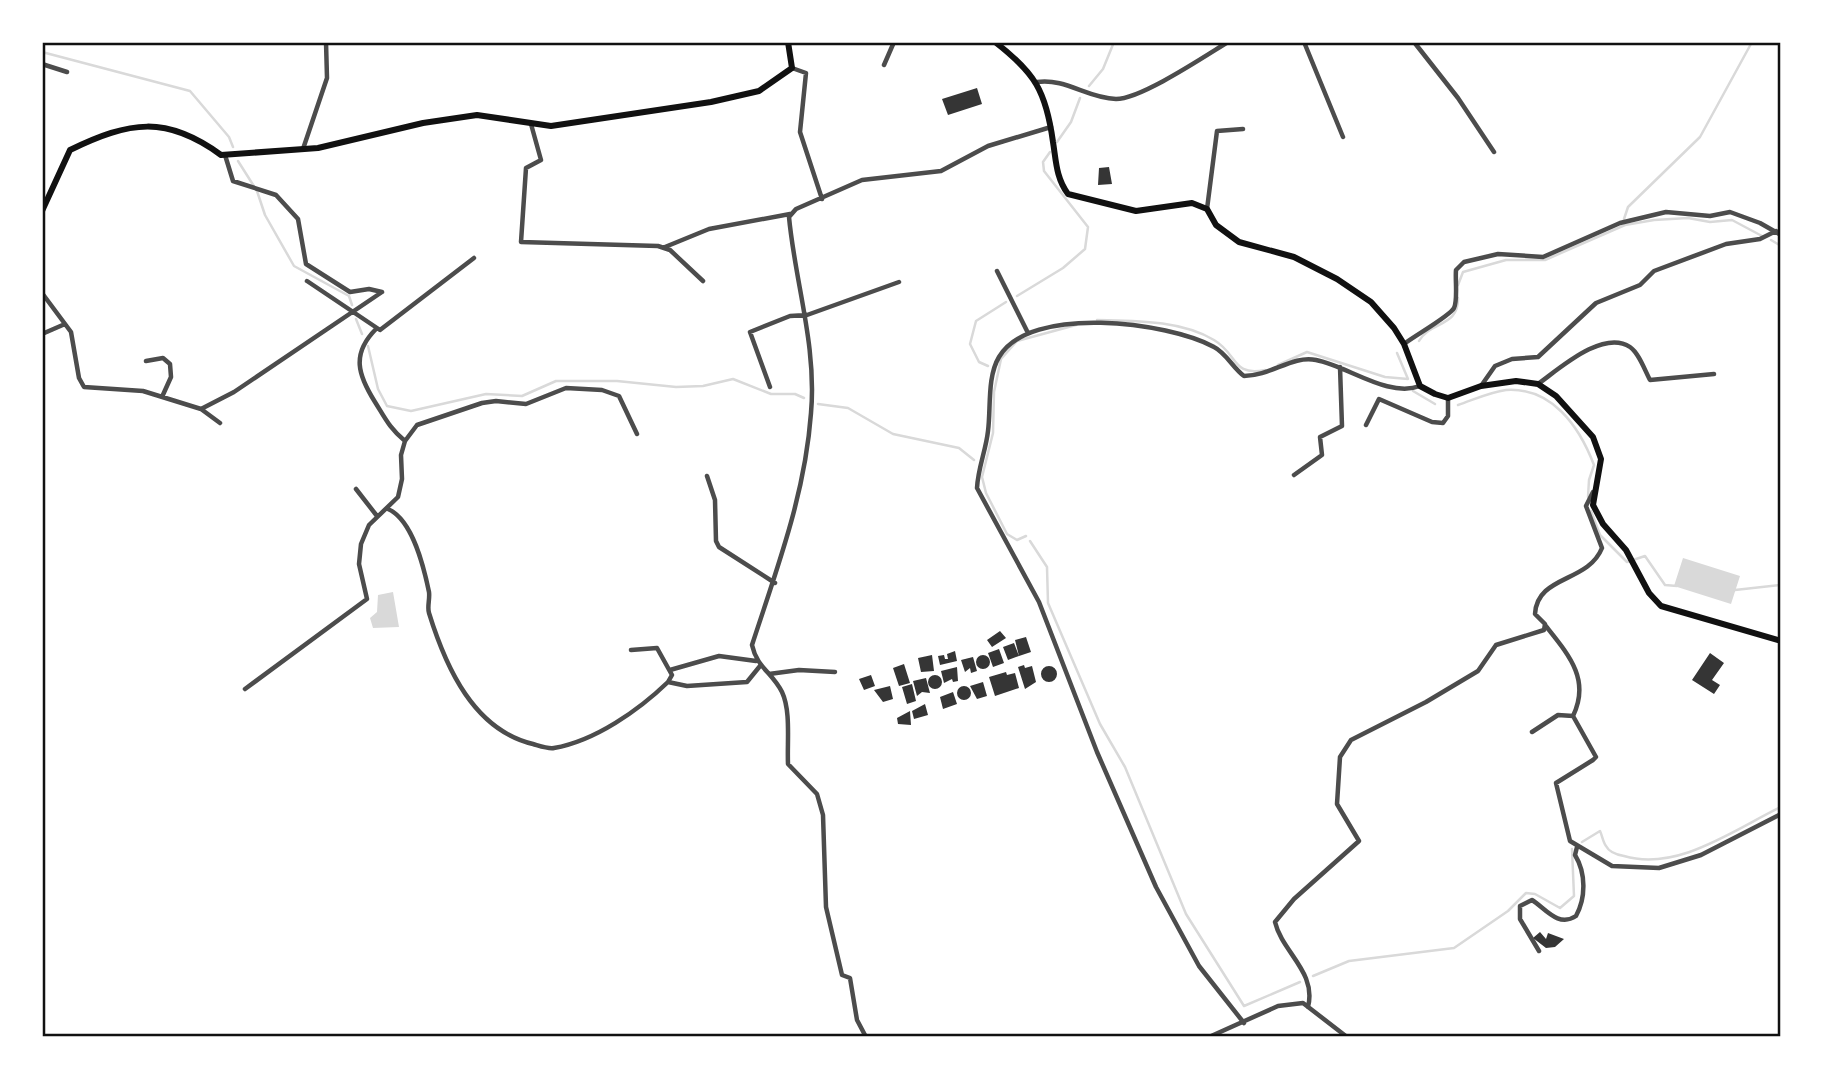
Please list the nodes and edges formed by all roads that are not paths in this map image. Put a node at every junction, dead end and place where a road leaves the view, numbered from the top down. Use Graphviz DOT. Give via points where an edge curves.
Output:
graph roads {
  1 [pos="326,42"];
  2 [pos="788,42"];
  3 [pos="894,42"];
  4 [pos="995,42"];
  5 [pos="1228,42"];
  6 [pos="1304,42"];
  7 [pos="1414,42"];
  8 [pos="42,64"];
  9 [pos="884,65"];
  10 [pos="792,68"];
  11 [pos="67,72"];
  12 [pos="1037,82"];
  13 [pos="530,123"];
  14 [pos="1051,127"];
  15 [pos="1242,129"];
  16 [pos="1343,137"];
  17 [pos="303,149"];
  18 [pos="1494,152"];
  19 [pos="225,155"];
  20 [pos="822,199"];
  21 [pos="1208,209"];
  22 [pos="42,211"];
  23 [pos="791,214"];
  24 [pos="1779,233"];
  25 [pos="664,247"];
  26 [pos="474,258"];
  27 [pos="997,271"];
  28 [pos="307,281"];
  29 [pos="703,281"];
  30 [pos="899,282"];
  31 [pos="42,293"];
  32 [pos="353,313"];
  33 [pos="807,315"];
  34 [pos="65,324"];
  35 [pos="376,329"];
  36 [pos="1028,333"];
  37 [pos="42,334"];
  38 [pos="1404,344"];
  39 [pos="146,361"];
  40 [pos="1340,368"];
  41 [pos="1714,374"];
  42 [pos="1538,384"];
  43 [pos="1420,386"];
  44 [pos="1481,386"];
  45 [pos="770,387"];
  46 [pos="162,397"];
  47 [pos="1448,398"];
  48 [pos="201,410"];
  49 [pos="220,423"];
  50 [pos="1366,425"];
  51 [pos="637,434"];
  52 [pos="405,441"];
  53 [pos="1294,475"];
  54 [pos="707,476"];
  55 [pos="356,489"];
  56 [pos="1593,491"];
  57 [pos="387,509"];
  58 [pos="377,516"];
  59 [pos="775,583"];
  60 [pos="1545,624"];
  61 [pos="1781,640"];
  62 [pos="631,650"];
  63 [pos="758,663"];
  64 [pos="670,670"];
  65 [pos="835,672"];
  66 [pos="769,674"];
  67 [pos="668,682"];
  68 [pos="245,689"];
  69 [pos="1573,716"];
  70 [pos="1532,732"];
  71 [pos="1781,814"];
  72 [pos="1577,847"];
  73 [pos="1539,951"];
  74 [pos="1308,1007"];
  75 [pos="1244,1023"];
  76 [pos="866,1037"];
  77 [pos="1209,1037"];
  78 [pos="1347,1037"];
  1 -- 17 [label="street" via="327,79"];
  2 -- 10 [label="main road"];
  3 -- 9 [label="street"];
  4 -- 12 [label="main road" via="1024,64"];
  5 -- 12 [label="street" via="1156,84 1118,99 1054,80"];
  6 -- 16 [label="street"];
  7 -- 18 [label="street"];
  8 -- 11 [label="street"];
  10 -- 13 [label="main road" via="772,84 738,97 551,126"];
  10 -- 20 [label="street" via="806,74 800,132"];
  12 -- 14 [label="main road"];
  13 -- 17 [label="main road" via="477,115"];
  13 -- 25 [label="street" via="541,160 526,168 521,242"];
  14 -- 20 [label="street" via="988,146 941,171 862,180"];
  14 -- 21 [label="main road" via="1059,179 1072,197 1136,211 1192,203"];
  15 -- 21 [label="street" via="1217,131"];
  17 -- 19 [label="main road"];
  19 -- 22 [label="main road" via="171,127 101,135 70,149"];
  19 -- 32 [label="street" via="233,180 276,195 298,219 306,264 350,292 382,292"];
  20 -- 23 [label="street"];
  21 -- 38 [label="main road" via="1216,225 1230,237 1294,257 1371,302"];
  23 -- 25 [label="street" via="709,229"];
  23 -- 33 [label="street"];
  24 -- 38 [label="street" via="1730,212 1710,216 1666,212 1620,223 1536,259 1497,254 1464,262 1456,270 1455,307"];
  24 -- 44 [label="street" via="1726,244 1654,271 1640,285 1595,303 1541,355 1495,366"];
  25 -- 29 [label="street"];
  26 -- 35 [label="street" via="382,329"];
  27 -- 36 [label="street"];
  28 -- 32 [label="street"];
  30 -- 33 [label="street"];
  31 -- 34 [label="street"];
  32 -- 35 [label="street"];
  32 -- 48 [label="street"];
  33 -- 45 [label="street" via="790,316 750,331"];
  33 -- 59 [label="street" via="811,411 795,516"];
  34 -- 37 [label="street"];
  34 -- 46 [label="street" via="85,387 143,391"];
  35 -- 52 [label="street" via="360,351 361,377 384,420"];
  36 -- 40 [label="street" via="1069,321 1152,328 1217,348 1244,376 1271,373 1300,358"];
  36 -- 75 [label="street" via="1006,347 995,367 977,488 1039,602 1156,887 1199,966"];
  38 -- 43 [label="main road"];
  39 -- 46 [label="street" via="163,358 170,364 172,377"];
  40 -- 43 [label="street" via="1403,388"];
  40 -- 53 [label="street" via="1342,426 1320,437 1322,456"];
  41 -- 42 [label="street" via="1650,380 1632,348 1617,342 1583,351"];
  42 -- 44 [label="main road" via="1516,381"];
  42 -- 56 [label="main road" via="1556,396 1593,437 1601,459"];
  43 -- 47 [label="main road"];
  44 -- 47 [label="main road"];
  46 -- 48 [label="street"];
  47 -- 50 [label="street" via="1448,416 1443,423 1378,399"];
  48 -- 49 [label="street"];
  51 -- 52 [label="street" via="619,396 572,387 526,404 489,402 437,417 417,425"];
  52 -- 57 [label="street" via="400,492"];
  54 -- 59 [label="street" via="713,489 719,547"];
  55 -- 58 [label="street"];
  56 -- 60 [label="street" via="1586,506 1602,548 1598,560 1542,592 1535,614"];
  56 -- 61 [label="main road" via="1593,505 1603,524 1619,539 1661,607"];
  57 -- 58 [label="street"];
  57 -- 67 [label="street" via="409,532 421,554 428,610 457,679 485,719 512,739 552,748 587,737"];
  58 -- 68 [label="street" via="361,544 359,564 367,600"];
  59 -- 63 [label="street" via="752,645"];
  60 -- 69 [label="street" via="1564,648 1581,687 1582,698"];
  60 -- 74 [label="street" via="1539,633 1496,645 1478,671 1351,740 1340,757 1338,804 1359,841 1275,922 1310,988"];
  62 -- 64 [label="street" via="657,648"];
  63 -- 64 [label="street" via="719,656"];
  63 -- 66 [label="street"];
  63 -- 67 [label="street" via="747,682 687,686"];
  64 -- 67 [label="street"];
  65 -- 66 [label="street"];
  66 -- 76 [label="street" via="786,704 788,764 817,794 823,815 826,907 842,975 850,978 857,1020"];
  69 -- 70 [label="street" via="1558,715"];
  69 -- 72 [label="street" via="1596,757 1556,783 1570,841"];
  71 -- 72 [label="street" via="1701,855 1659,868 1612,866"];
  72 -- 73 [label="street" via="1583,888 1576,916 1557,919 1532,900 1520,906 1520,919"];
  74 -- 75 [label="street" via="1303,1003 1278,1006"];
  74 -- 78 [label="street"];
  75 -- 77 [label="street"];
}
